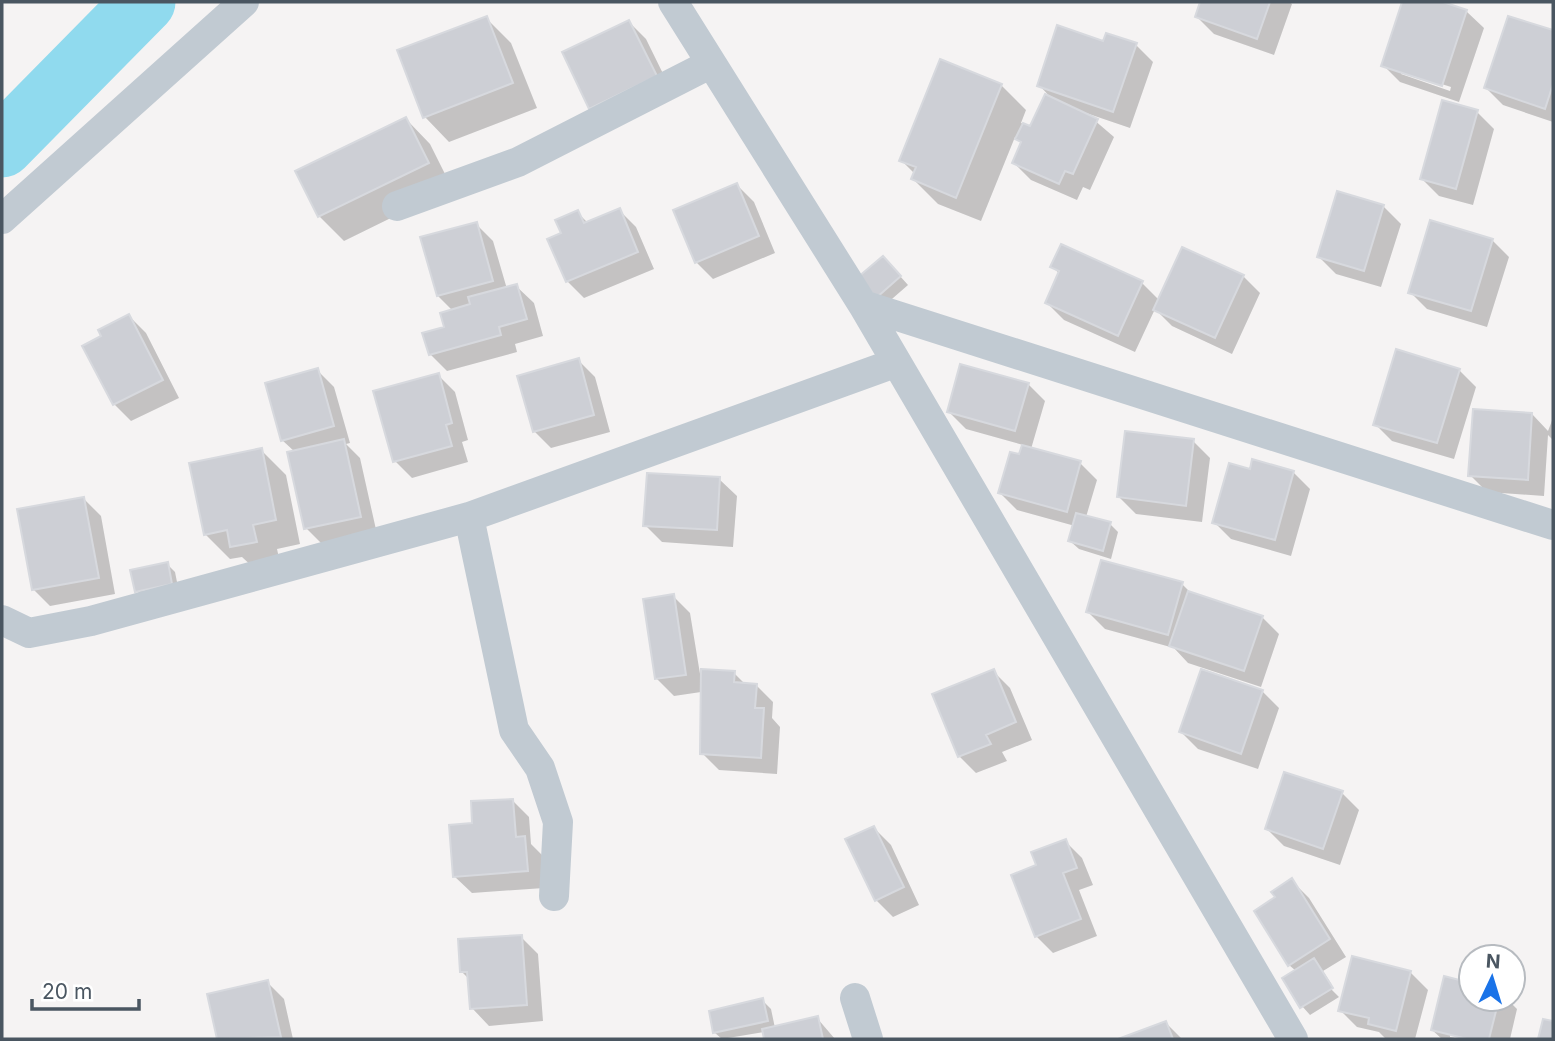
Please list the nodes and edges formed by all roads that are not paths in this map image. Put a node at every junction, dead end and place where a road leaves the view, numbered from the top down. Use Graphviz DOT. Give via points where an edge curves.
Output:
graph roads {
  1 [pos="244,2"];
  2 [pos="673,2"];
  3 [pos="710,64"];
  4 [pos="397,206"];
  5 [pos="2,219"];
  6 [pos="863,305"];
  7 [pos="895,363"];
  8 [pos="469,517"];
  9 [pos="1553,525"];
  10 [pos="2,620"];
  11 [pos="554,895"];
  12 [pos="855,998"];
  13 [pos="868,1039"];
  14 [pos="1293,1039"];
  1 -- 5 [label="street"];
  2 -- 3 [label="street"];
  3 -- 4 [label="street" via="518,162"];
  3 -- 6 [label="street"];
  6 -- 7 [label="street"];
  6 -- 9 [label="street"];
  7 -- 8 [label="street"];
  7 -- 14 [label="street"];
  8 -- 10 [label="street" via="91,621 29,633"];
  8 -- 11 [label="street" via="514,730 540,768 558,822"];
  12 -- 13 [label="street"];
}
